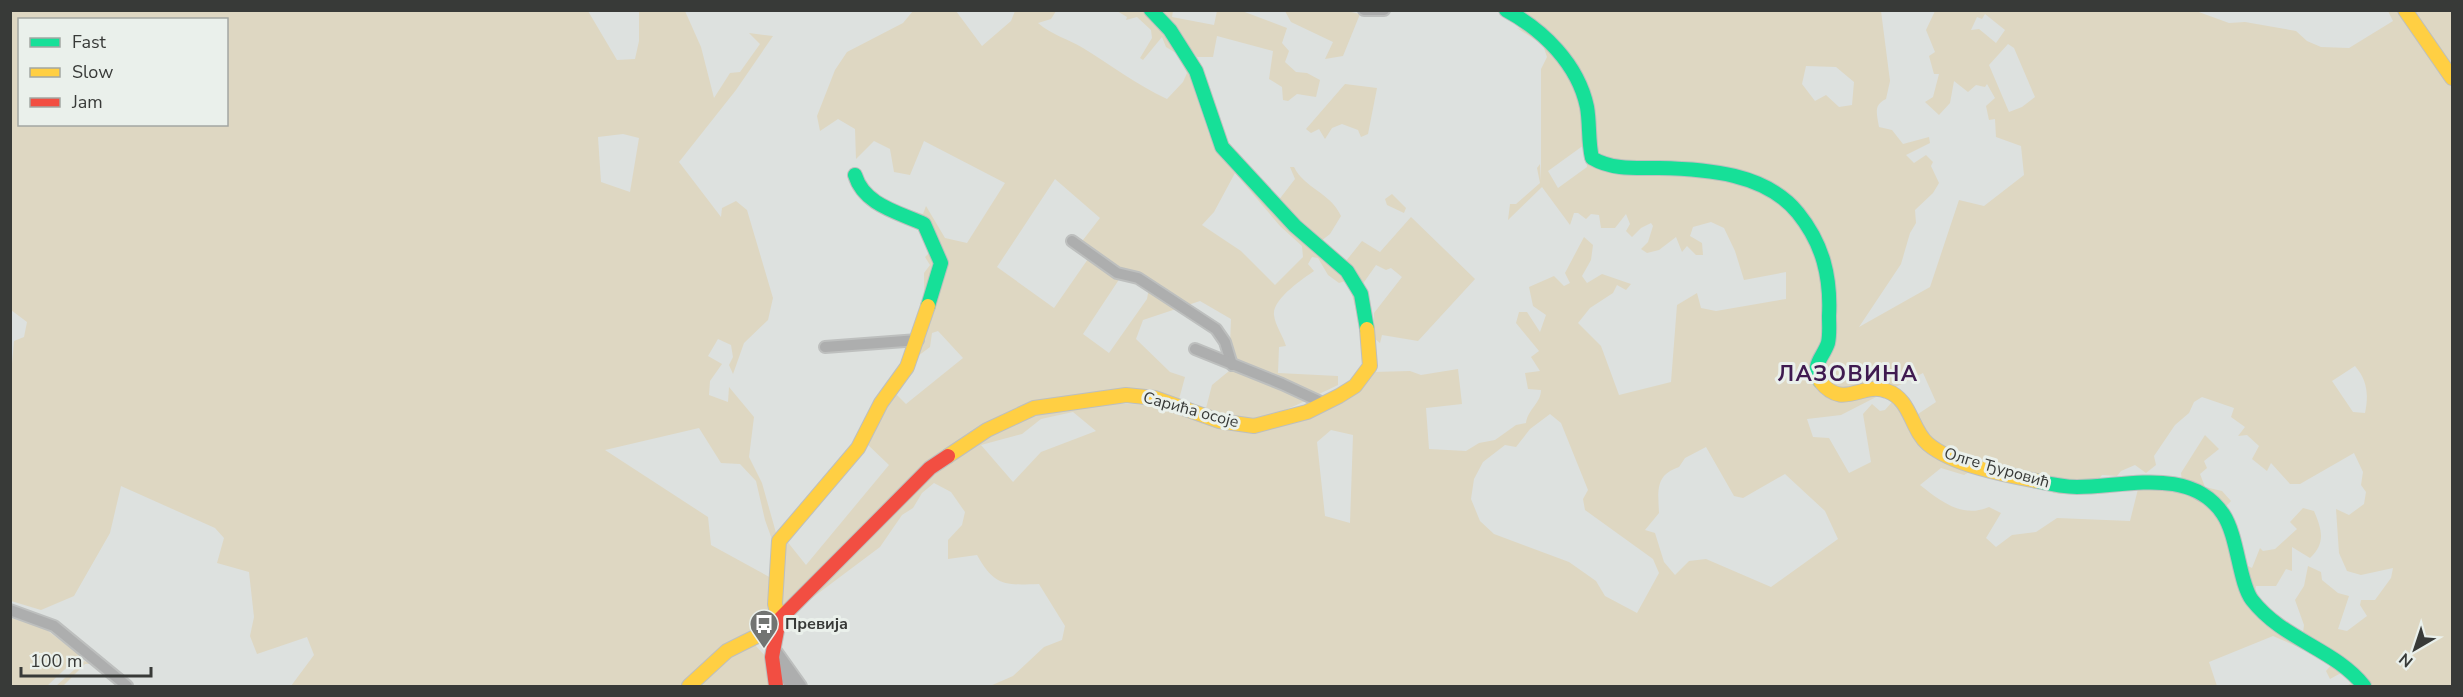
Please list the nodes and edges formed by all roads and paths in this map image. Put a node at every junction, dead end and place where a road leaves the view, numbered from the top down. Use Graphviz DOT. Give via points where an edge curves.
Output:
graph roads {
  1 [pos="1151,10"];
  2 [pos="1364,10"];
  3 [pos="1384,10"];
  4 [pos="1506,10"];
  5 [pos="2405,10"];
  6 [pos="2452,78"];
  7 [pos="855,175"];
  8 [pos="1072,241"];
  9 [pos="918,340"];
  10 [pos="825,347"];
  11 [pos="1195,349"];
  12 [pos="1232,365"];
  13 [pos="1323,404"];
  14 [pos="10,610"];
  15 [pos="779,620"];
  16 [pos="773,653"];
  17 [pos="127,687"];
  18 [pos="689,687"];
  19 [pos="776,687"];
  20 [pos="791,687"];
  21 [pos="801,687"];
  22 [pos="2364,687"];
  1 -- 13 [label="street, Сарића осоје" via="1175,37 1196,71 1222,147 1295,226 1347,271 1361,294 1370,366 1354,386"];
  2 -- 3 [label="street"];
  4 -- 22 [label="street, Олге Ђуровић" via="1540,30 1570,67 1586,104 1592,158 1620,167 1724,174 1755,185 1797,208 1818,239 1825,261 1831,304 1827,345 1816,370 1828,390 1847,396 1875,389 1889,391 1907,410 1928,444 1945,455 1987,468 2062,486 2175,482 2197,492 2223,512 2251,599 2286,633 2320,650 2357,677"];
  5 -- 6 [label="street"];
  7 -- 9 [label="street" via="859,188 869,199 924,225 934,242 941,263"];
  8 -- 12 [label="street" via="1117,273 1137,278 1216,329"];
  9 -- 10 [label="street"];
  9 -- 15 [label="street" via="907,367 881,403 858,448 779,541 775,603"];
  11 -- 12 [label="street"];
  12 -- 13 [label="street"];
  13 -- 15 [label="street, Сарића осоје" via="1254,426 1219,421 1155,398 1126,395 1034,408 987,430 930,468"];
  14 -- 17 [label="street" via="54,626"];
  15 -- 16 [label="street"];
  15 -- 18 [label="street, Сарића осоје" via="727,651"];
  16 -- 19 [label="street"];
  16 -- 20 [label="street"];
  16 -- 21 [label="street"];
}
